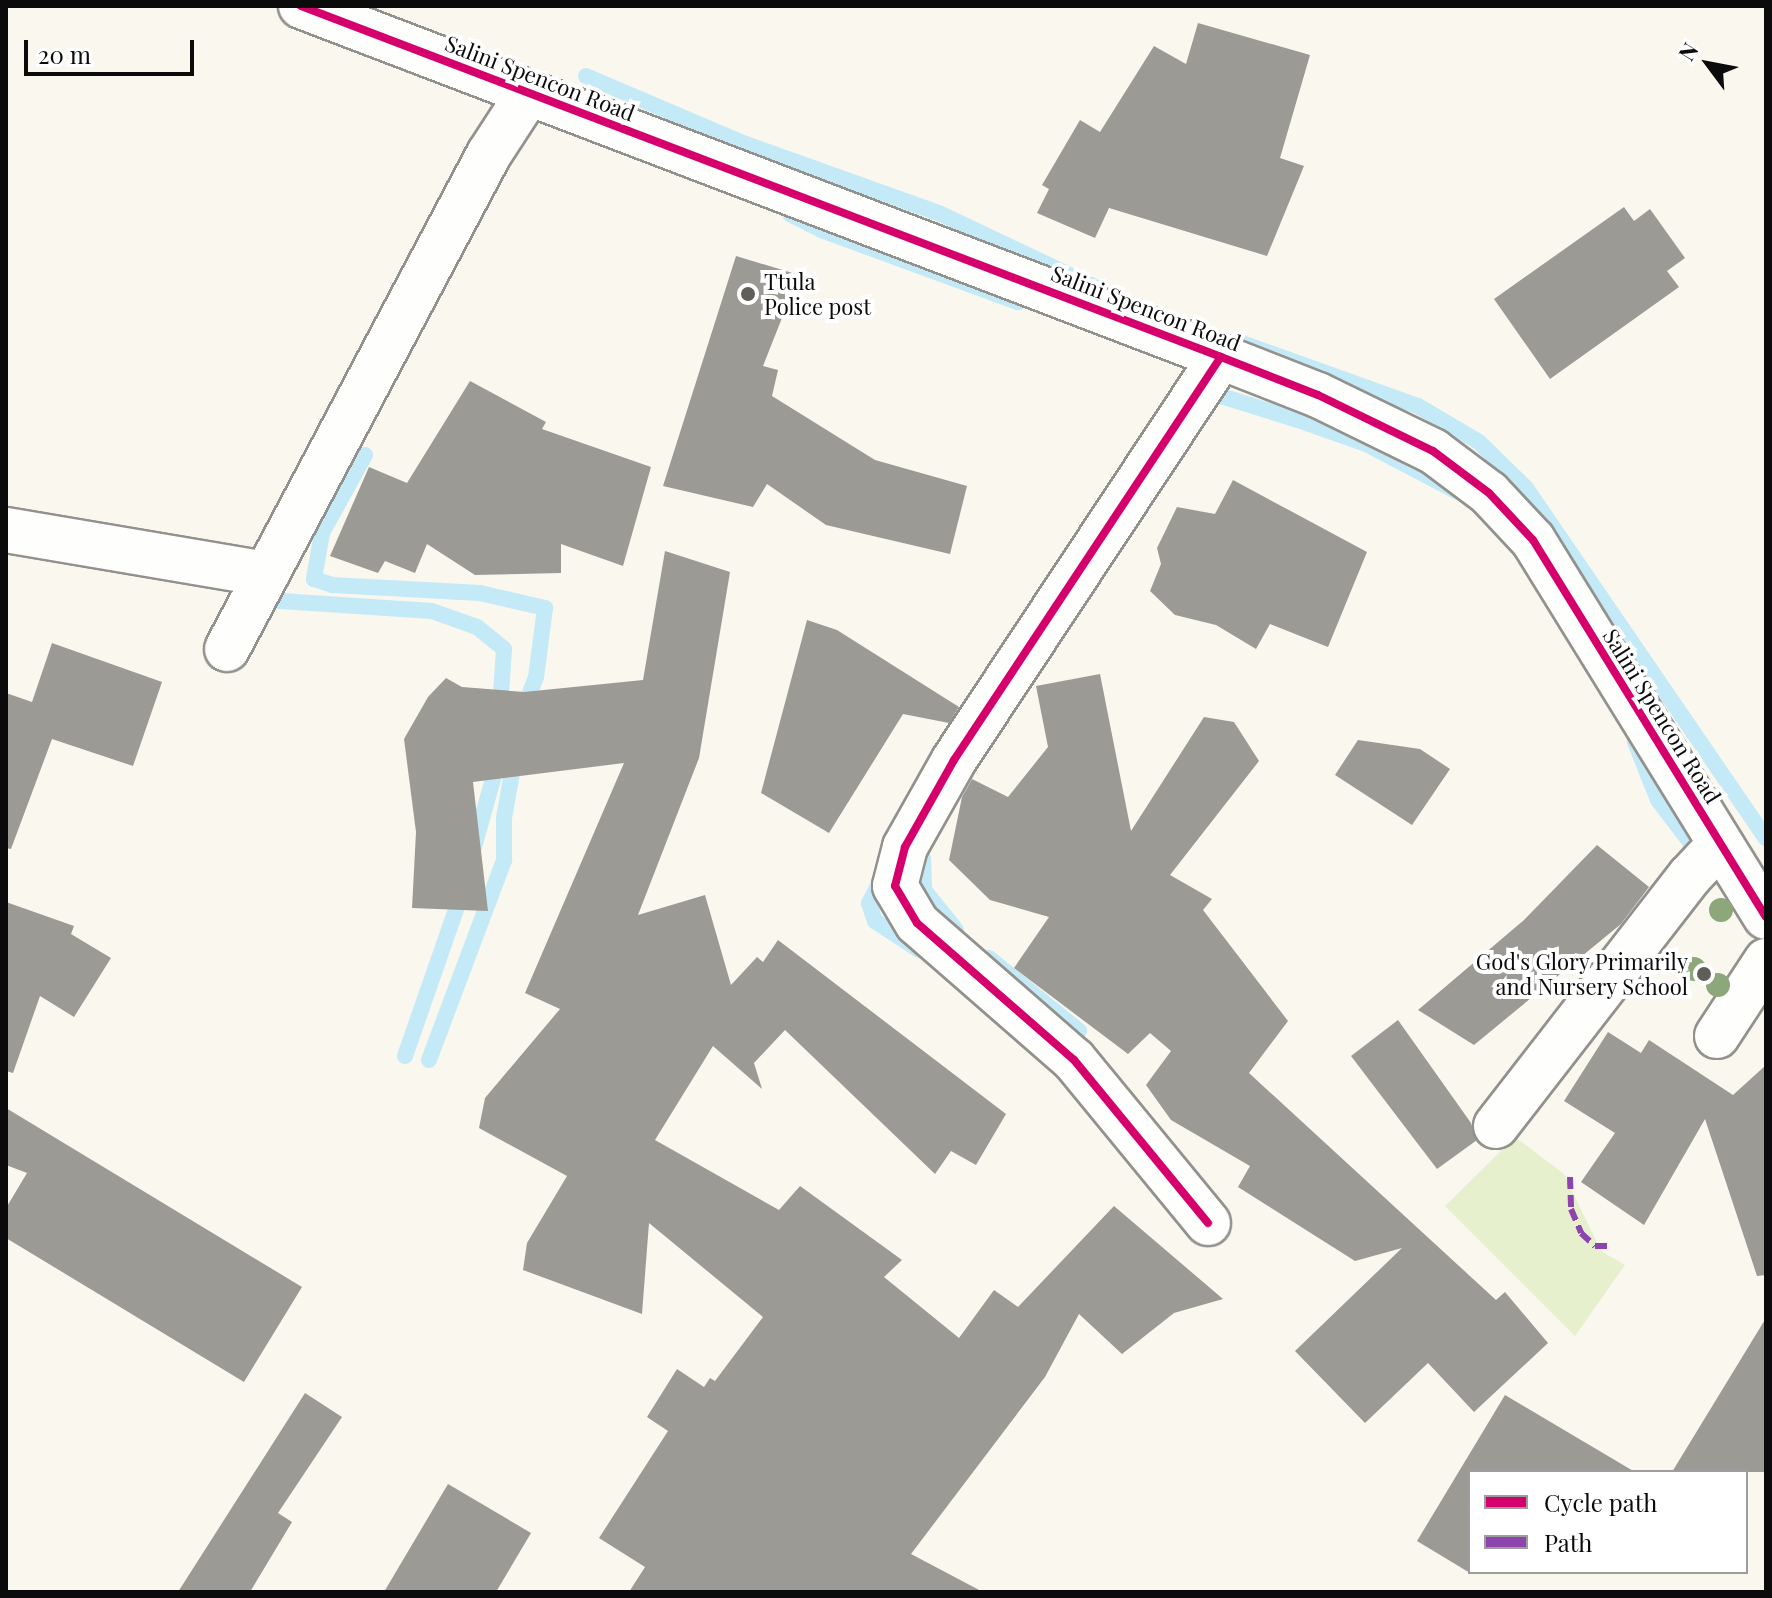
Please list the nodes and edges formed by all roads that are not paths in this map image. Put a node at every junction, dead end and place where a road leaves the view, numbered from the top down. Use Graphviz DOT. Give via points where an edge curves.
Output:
graph roads {
  1 [pos="301,6"];
  2 [pos="528,94"];
  3 [pos="1221,357"];
  4 [pos="6,530"];
  5 [pos="266,574"];
  6 [pos="227,649"];
  7 [pos="1720,844"];
  8 [pos="1766,917"];
  9 [pos="1766,961"];
  10 [pos="1717,1036"];
  11 [pos="1496,1126"];
  12 [pos="1208,1223"];
  1 -- 2 [label="street, Salini Spencon Road"];
  2 -- 3 [label="street, Salini Spencon Road"];
  2 -- 5 [label="street" via="489,154"];
  3 -- 7 [label="street, Salini Spencon Road" via="1318,395 1433,451 1489,493 1533,540"];
  3 -- 12 [label="street" via="954,760 905,847 895,886 917,923 1074,1060"];
  4 -- 5 [label="street"];
  5 -- 6 [label="street"];
  7 -- 8 [label="street, Salini Spencon Road"];
  7 -- 11 [label="street"];
  9 -- 10 [label="street"];
}
